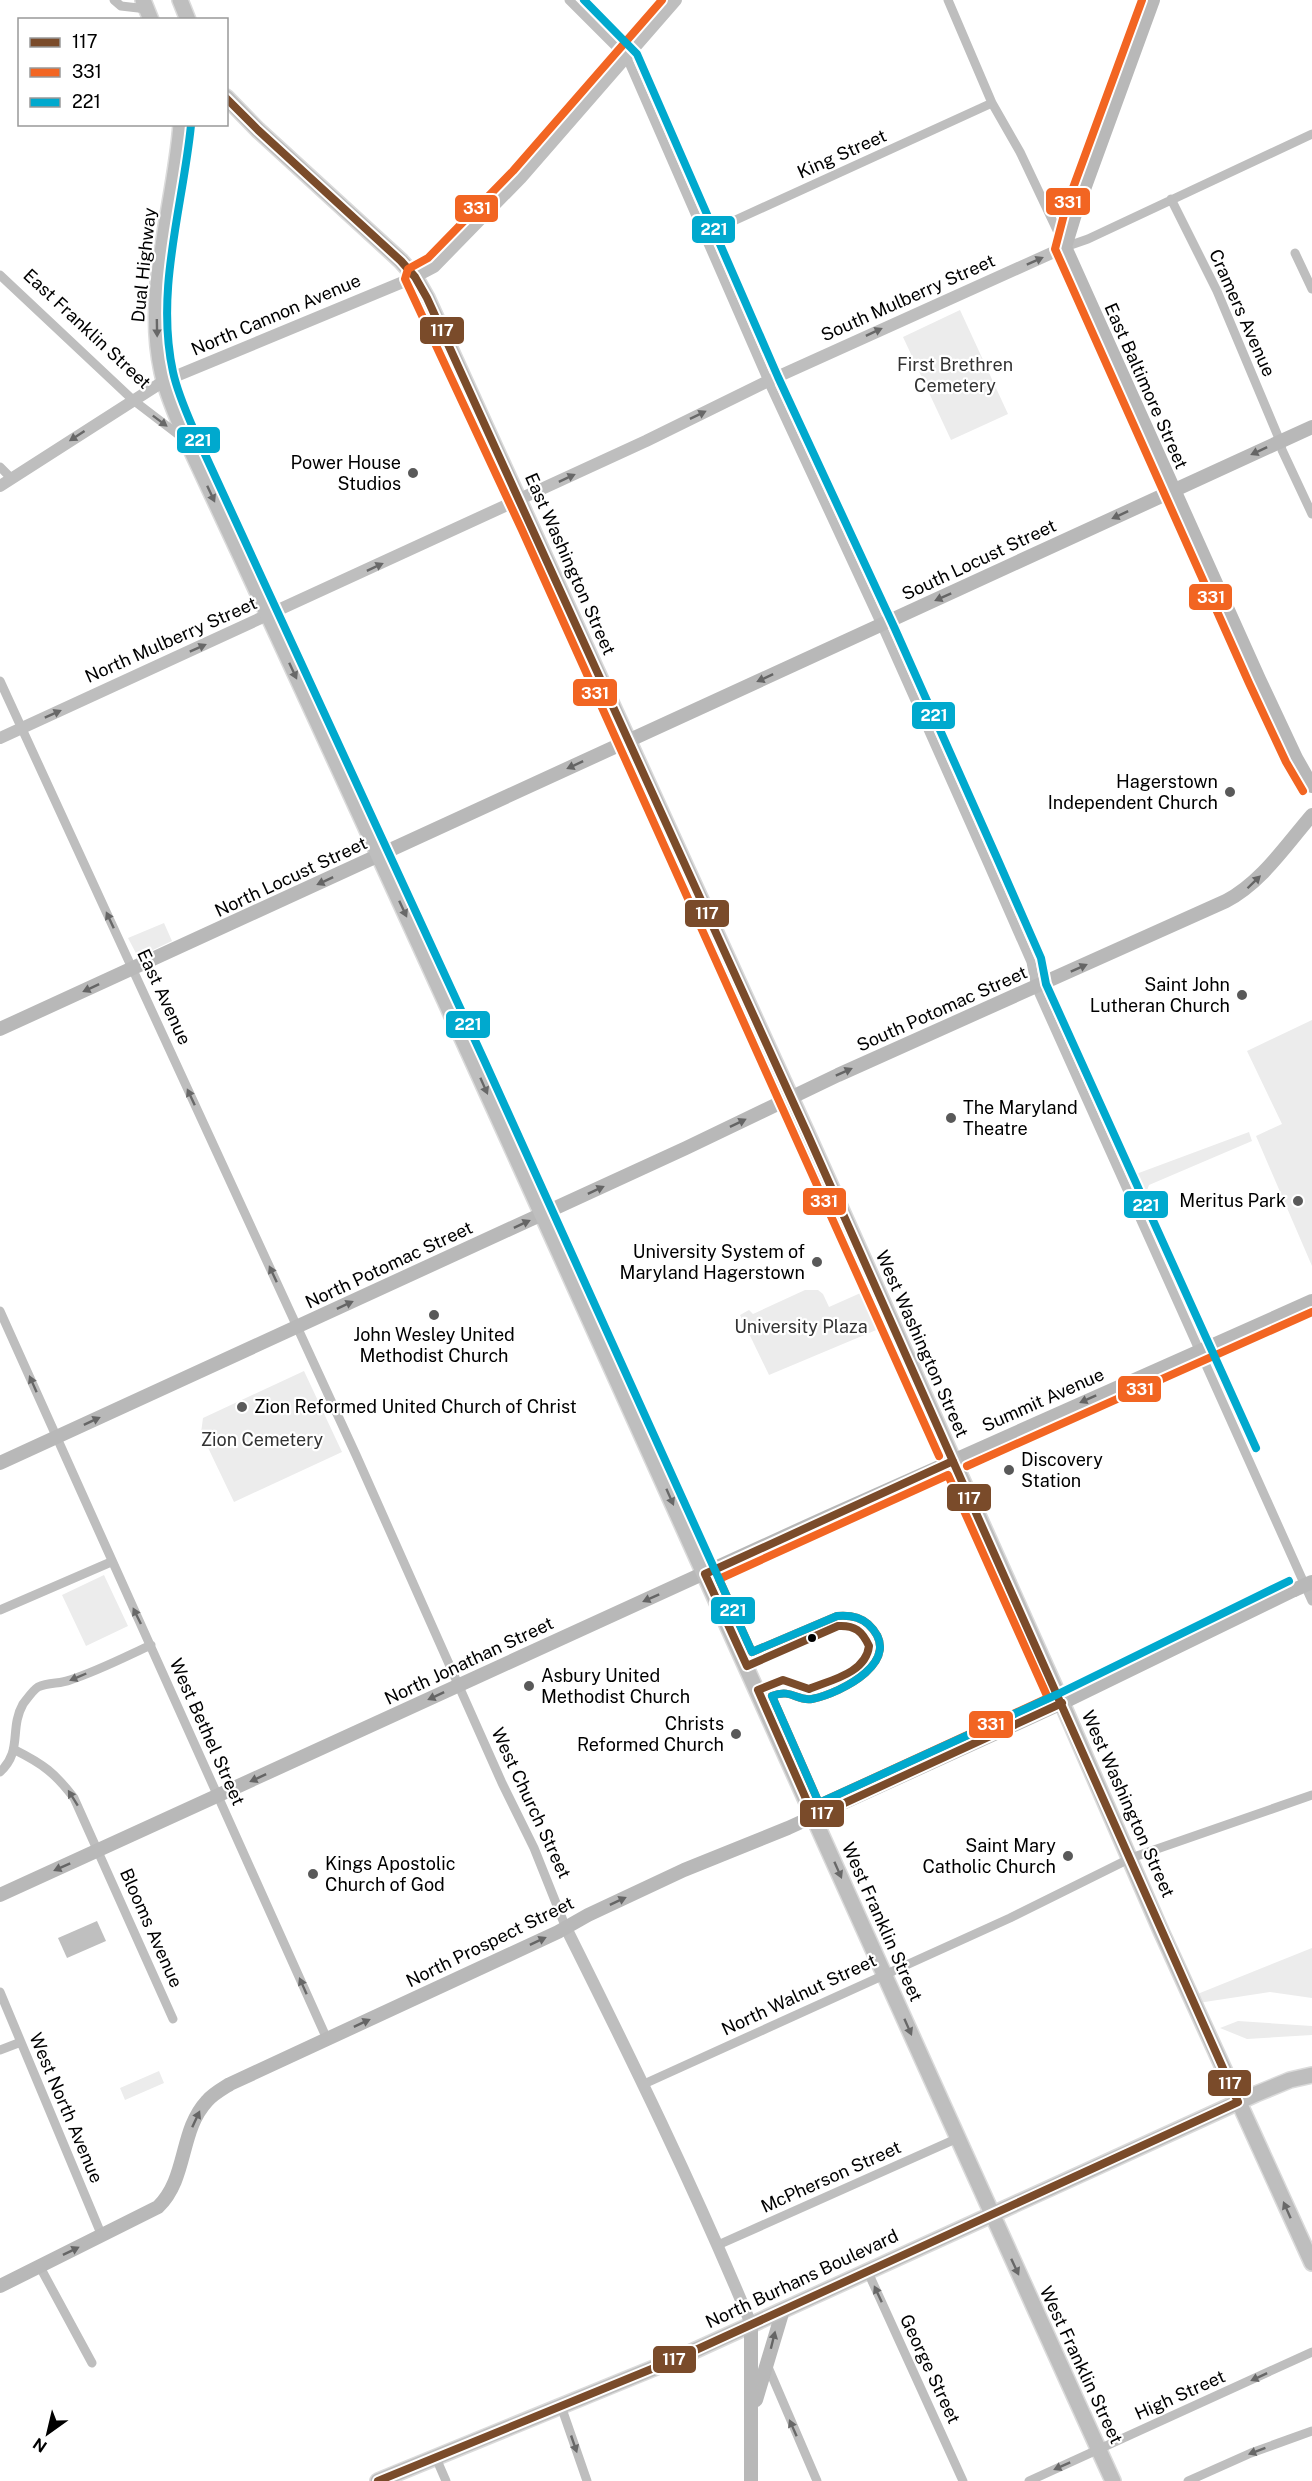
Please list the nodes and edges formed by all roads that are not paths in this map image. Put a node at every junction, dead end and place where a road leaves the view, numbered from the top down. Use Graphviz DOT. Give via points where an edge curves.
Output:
graph roads {
  1 [pos="114,0"];
  2 [pos="180,0"];
  3 [pos="569,0"];
  4 [pos="676,0"];
  5 [pos="948,0"];
  6 [pos="1153,0"];
  7 [pos="147,9"];
  8 [pos="187,18"];
  9 [pos="627,58"];
  10 [pos="228,99"];
  11 [pos="992,103"];
  12 [pos="181,126"];
  13 [pos="1312,134"];
  14 [pos="1171,199"];
  15 [pos="705,234"];
  16 [pos="1065,247"];
  17 [pos="1295,253"];
  18 [pos="0,275"];
  19 [pos="415,278"];
  20 [pos="1312,289"];
  21 [pos="164,381"];
  22 [pos="768,381"];
  23 [pos="133,400"];
  24 [pos="1312,427"];
  25 [pos="187,441"];
  26 [pos="1280,441"];
  27 [pos="0,467"];
  28 [pos="11,478"];
  29 [pos="0,486"];
  30 [pos="1173,491"];
  31 [pos="520,499"];
  32 [pos="1312,514"];
  33 [pos="268,616"];
  34 [pos="881,625"];
  35 [pos="0,681"];
  36 [pos="22,728"];
  37 [pos="0,738"];
  38 [pos="628,741"];
  39 [pos="1312,786"];
  40 [pos="1312,815"];
  41 [pos="378,856"];
  42 [pos="132,969"];
  43 [pos="1036,987"];
  44 [pos="0,1029"];
  45 [pos="791,1097"];
  46 [pos="543,1214"];
  47 [pos="1312,1301"];
  48 [pos="0,1311"];
  49 [pos="297,1327"];
  50 [pos="1199,1351"];
  51 [pos="57,1437"];
  52 [pos="953,1461"];
  53 [pos="0,1463"];
  54 [pos="111,1562"];
  55 [pos="705,1574"];
  56 [pos="1312,1582"];
  57 [pos="1312,1601"];
  58 [pos="0,1610"];
  59 [pos="151,1645"];
  60 [pos="458,1686"];
  61 [pos="1062,1703"];
  62 [pos="15,1750"];
  63 [pos="0,1772"];
  64 [pos="1312,1795"];
  65 [pos="217,1796"];
  66 [pos="814,1817"];
  67 [pos="99,1850"];
  68 [pos="1131,1858"];
  69 [pos="0,1895"];
  70 [pos="566,1928"];
  71 [pos="884,1974"];
  72 [pos="0,1992"];
  73 [pos="173,2019"];
  74 [pos="327,2039"];
  75 [pos="21,2042"];
  76 [pos="0,2050"];
  77 [pos="1312,2075"];
  78 [pos="644,2084"];
  79 [pos="1238,2102"];
  80 [pos="958,2138"];
  81 [pos="990,2214"];
  82 [pos="102,2236"];
  83 [pos="718,2245"];
  84 [pos="1312,2263"];
  85 [pos="40,2267"];
  86 [pos="867,2270"];
  87 [pos="0,2286"];
  88 [pos="783,2310"];
  89 [pos="751,2324"];
  90 [pos="1312,2352"];
  91 [pos="92,2363"];
  92 [pos="768,2367"];
  93 [pos="561,2406"];
  94 [pos="753,2411"];
  95 [pos="1312,2431"];
  96 [pos="1099,2450"];
  97 [pos="436,2458"];
  98 [pos="378,2481"];
  99 [pos="446,2481"];
  100 [pos="587,2481"];
  101 [pos="751,2481"];
  102 [pos="817,2481"];
  103 [pos="963,2481"];
  104 [pos="1029,2481"];
  105 [pos="1113,2481"];
  106 [pos="1188,2481"];
  1 -- 7 [label="street" via="122,6"];
  2 -- 8 [label="main road"];
  3 -- 9 [label="street"];
  4 -- 9 [label="street, North Cannon Avenue"];
  5 -- 11 [label="street, East Baltimore Street"];
  6 -- 16 [label="main road"];
  9 -- 15 [label="street"];
  9 -- 19 [label="street, North Cannon Avenue" via="521,178 434,267"];
  10 -- 19 [label="main road, East Washington Street"];
  11 -- 15 [label="street, King Street"];
  11 -- 16 [label="street, East Baltimore Street"];
  12 -- 21 [label="main road, Dual Highway, one-way" via="157,306"];
  13 -- 14 [label="street, South Mulberry Street"];
  14 -- 16 [label="street, South Mulberry Street"];
  14 -- 26 [label="street, Cramers Avenue" via="1217,291"];
  15 -- 22 [label="street"];
  22 -- 16 [label="street, South Mulberry Street, one-way"];
  16 -- 30 [label="main road, East Baltimore Street"];
  17 -- 20 [label="street"];
  18 -- 23 [label="street, East Franklin Street"];
  19 -- 21 [label="street, North Cannon Avenue"];
  19 -- 31 [label="main road, East Washington Street"];
  21 -- 23 [label="street, North Cannon Avenue"];
  21 -- 25 [label="main road, Dual Highway"];
  31 -- 22 [label="street, South Mulberry Street, one-way"];
  22 -- 34 [label="street"];
  23 -- 25 [label="street, East Franklin Street, one-way"];
  23 -- 28 [label="street, North Cannon Avenue, one-way"];
  24 -- 26 [label="main road, South Locust Street"];
  25 -- 33 [label="main road, East Franklin Street, one-way"];
  26 -- 30 [label="main road, South Locust Street, one-way"];
  26 -- 32 [label="street, Cramers Avenue"];
  27 -- 28 [label="street"];
  28 -- 29 [label="street, North Cannon Avenue"];
  30 -- 34 [label="main road, South Locust Street, one-way"];
  30 -- 39 [label="main road, East Baltimore Street"];
  33 -- 31 [label="street, North Mulberry Street, one-way"];
  31 -- 38 [label="main road, East Washington Street"];
  36 -- 33 [label="street, North Mulberry Street, one-way"];
  33 -- 41 [label="main road, East Franklin Street, one-way"];
  34 -- 38 [label="main road, South Locust Street, one-way"];
  34 -- 43 [label="street" via="1031,962"];
  35 -- 36 [label="street, East Avenue"];
  36 -- 37 [label="street, North Mulberry Street"];
  42 -- 36 [label="street, East Avenue, one-way"];
  38 -- 41 [label="main road, North Locust Street, one-way"];
  38 -- 45 [label="main road, East Washington Street"];
  43 -- 40 [label="main road, South Potomac Street, one-way" via="1238,894 1258,878"];
  41 -- 42 [label="main road, North Locust Street, one-way"];
  41 -- 46 [label="main road, East Franklin Street, one-way"];
  42 -- 44 [label="main road, North Locust Street, one-way"];
  49 -- 42 [label="street, East Avenue, one-way"];
  45 -- 43 [label="main road, South Potomac Street, one-way"];
  43 -- 50 [label="street"];
  46 -- 45 [label="main road, North Potomac Street, one-way"];
  45 -- 52 [label="main road, West Washington Street"];
  49 -- 46 [label="main road, North Potomac Street, one-way"];
  46 -- 55 [label="main road, West Franklin Street, one-way"];
  47 -- 50 [label="main road, Summit Avenue"];
  51 -- 48 [label="street, West Bethel Street, one-way"];
  51 -- 49 [label="main road, North Potomac Street, one-way"];
  49 -- 60 [label="street, West Church Street"];
  50 -- 52 [label="main road, Summit Avenue, one-way"];
  50 -- 57 [label="street"];
  51 -- 53 [label="main road, North Potomac Street"];
  51 -- 54 [label="street, West Bethel Street"];
  52 -- 55 [label="main road, North Jonathan Street"];
  52 -- 61 [label="main road, West Washington Street"];
  54 -- 58 [label="street"];
  59 -- 54 [label="street, West Bethel Street, one-way"];
  55 -- 60 [label="main road, North Jonathan Street, one-way"];
  55 -- 66 [label="main road, West Franklin Street"];
  56 -- 61 [label="main road, North Prospect Street, bridge"];
  59 -- 62 [label="street, one-way" via="68,1681 36,1688 15,1722"];
  59 -- 65 [label="street, West Bethel Street"];
  60 -- 65 [label="main road, North Jonathan Street, one-way"];
  60 -- 70 [label="street, West Church Street" via="534,1848"];
  61 -- 66 [label="main road, North Prospect Street"];
  61 -- 68 [label="main road, West Washington Street"];
  62 -- 63 [label="street"];
  67 -- 62 [label="street, Blooms Avenue, one-way" via="74,1798 59,1778 43,1764"];
  64 -- 68 [label="street, North Walnut Street"];
  65 -- 67 [label="main road, North Jonathan Street"];
  74 -- 65 [label="street, West Bethel Street, one-way"];
  70 -- 66 [label="main road, North Prospect Street, one-way" via="684,1870"];
  66 -- 71 [label="main road, West Franklin Street, one-way"];
  67 -- 69 [label="main road, North Jonathan Street, one-way"];
  67 -- 73 [label="street, Blooms Avenue"];
  68 -- 71 [label="street, North Walnut Street"];
  68 -- 79 [label="main road, West Washington Street"];
  74 -- 70 [label="main road, North Prospect Street, one-way"];
  70 -- 78 [label="street, West Church Street"];
  71 -- 78 [label="street, North Walnut Street"];
  71 -- 80 [label="main road, West Franklin Street, one-way"];
  72 -- 75 [label="street, West North Avenue"];
  82 -- 74 [label="main road, North Prospect Street, one-way" via="146,2215 167,2199 176,2183 193,2124 207,2100 230,2084"];
  75 -- 76 [label="street"];
  75 -- 82 [label="street, West North Avenue"];
  77 -- 79 [label="main road, North Burhans Boulevard"];
  78 -- 83 [label="street, West Church Street"];
  79 -- 81 [label="main road, North Burhans Boulevard"];
  84 -- 79 [label="main road, West Washington Street, one-way"];
  80 -- 81 [label="main road, West Franklin Street"];
  80 -- 83 [label="street, McPherson Street"];
  81 -- 86 [label="main road, North Burhans Boulevard"];
  81 -- 96 [label="main road, West Franklin Street, one-way"];
  85 -- 82 [label="main road, North Prospect Street, one-way"];
  83 -- 89 [label="street, West Church Street"];
  85 -- 87 [label="main road, North Prospect Street"];
  85 -- 91 [label="street"];
  86 -- 88 [label="main road, North Burhans Boulevard"];
  103 -- 86 [label="street, George Street, one-way"];
  88 -- 89 [label="main road, North Burhans Boulevard"];
  92 -- 88 [label="main road, one-way" via="772,2340"];
  89 -- 93 [label="main road, North Burhans Boulevard"];
  89 -- 94 [label="main road"];
  90 -- 96 [label="street, High Street, one-way"];
  92 -- 94 [label="main road"];
  102 -- 92 [label="street, one-way"];
  93 -- 97 [label="main road, North Burhans Boulevard"];
  93 -- 100 [label="street, one-way"];
  94 -- 101 [label="main road"];
  95 -- 106 [label="street, one-way"];
  96 -- 104 [label="street, High Street, one-way"];
  96 -- 105 [label="main road, West Franklin Street"];
  97 -- 98 [label="main road, North Burhans Boulevard"];
  97 -- 99 [label="street"];
}
